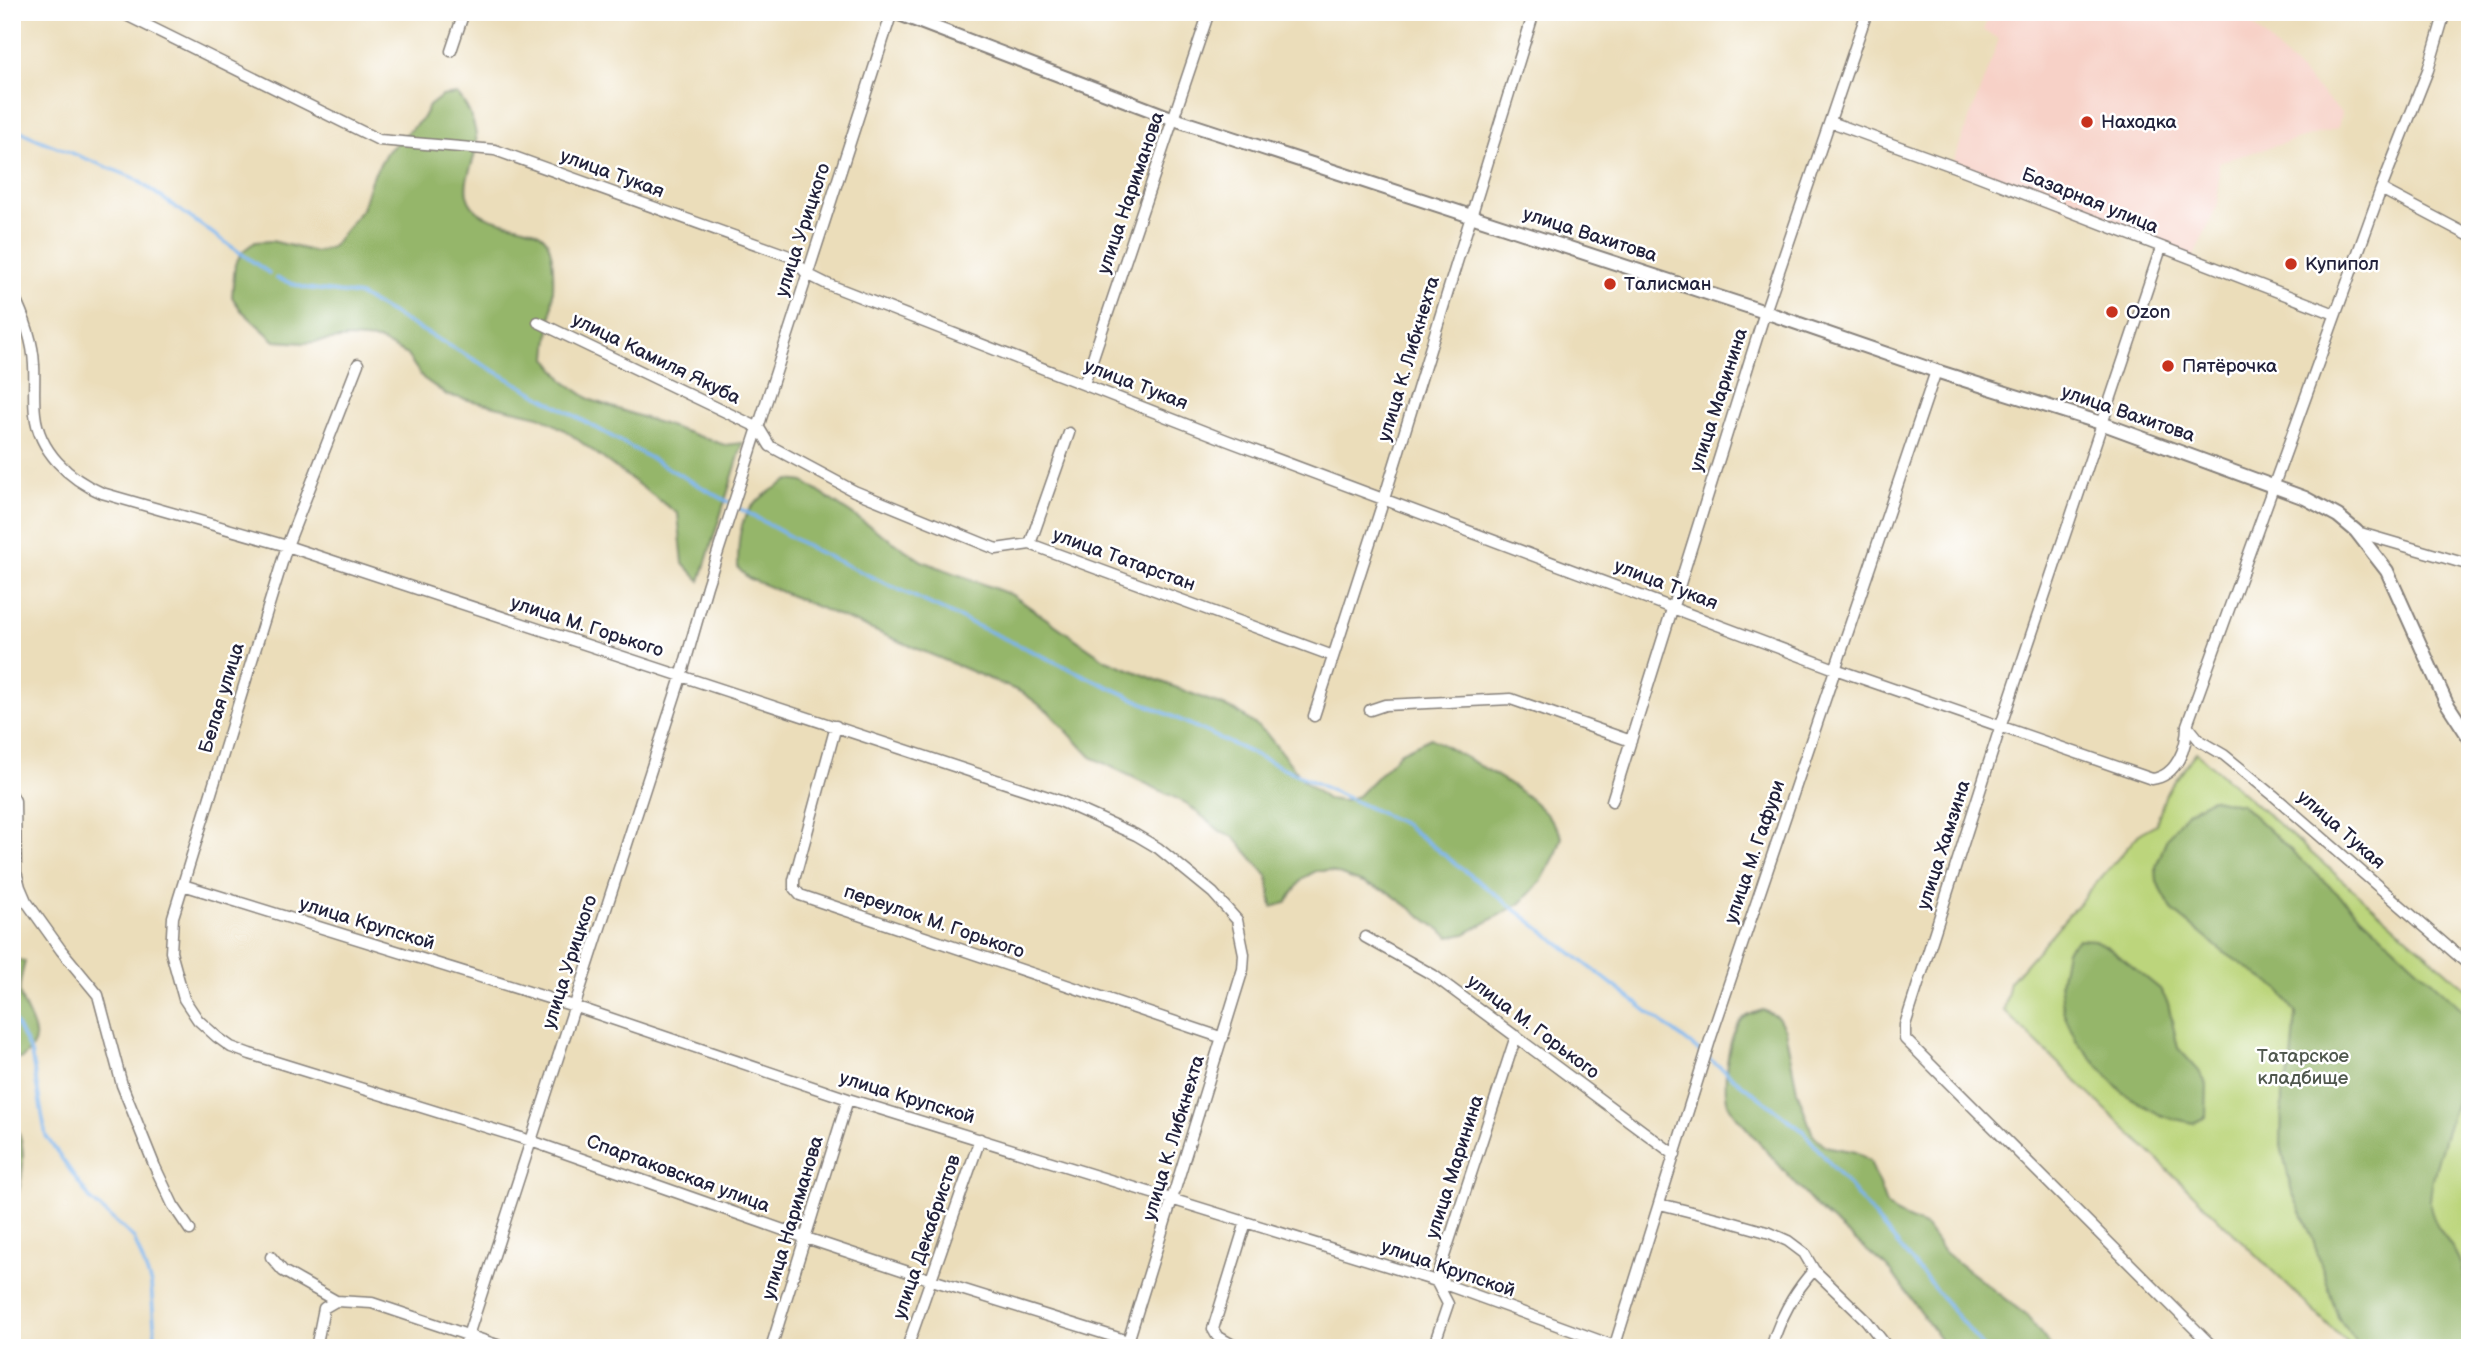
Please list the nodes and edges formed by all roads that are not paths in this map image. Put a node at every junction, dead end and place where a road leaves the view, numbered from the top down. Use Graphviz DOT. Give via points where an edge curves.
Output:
graph roads {
  1 [pos="120,12"];
  2 [pos="464,12"];
  3 [pos="893,12"];
  4 [pos="1209,12"];
  5 [pos="1534,12"];
  6 [pos="1867,12"];
  7 [pos="2445,12"];
  8 [pos="451,51"];
  9 [pos="1174,119"];
  10 [pos="1831,122"];
  11 [pos="2381,189"];
  12 [pos="1471,216"];
  13 [pos="2470,236"];
  14 [pos="2161,248"];
  15 [pos="807,274"];
  16 [pos="12,292"];
  17 [pos="1765,312"];
  18 [pos="2335,314"];
  19 [pos="538,322"];
  20 [pos="358,364"];
  21 [pos="1936,371"];
  22 [pos="1084,384"];
  23 [pos="2101,423"];
  24 [pos="759,428"];
  25 [pos="1069,433"];
  26 [pos="2273,485"];
  27 [pos="1384,499"];
  28 [pos="2356,531"];
  29 [pos="1030,544"];
  30 [pos="287,546"];
  31 [pos="2470,565"];
  32 [pos="1673,606"];
  33 [pos="1333,656"];
  34 [pos="1835,668"];
  35 [pos="681,677"];
  36 [pos="1370,710"];
  37 [pos="1314,716"];
  38 [pos="2187,725"];
  39 [pos="836,726"];
  40 [pos="2000,728"];
  41 [pos="2470,739"];
  42 [pos="1631,741"];
  43 [pos="12,795"];
  44 [pos="1612,801"];
  45 [pos="183,885"];
  46 [pos="1242,937"];
  47 [pos="1365,937"];
  48 [pos="2470,966"];
  49 [pos="574,1006"];
  50 [pos="1516,1035"];
  51 [pos="217,1037"];
  52 [pos="1223,1038"];
  53 [pos="848,1098"];
  54 [pos="980,1139"];
  55 [pos="531,1141"];
  56 [pos="1675,1155"];
  57 [pos="1172,1201"];
  58 [pos="1660,1204"];
  59 [pos="1246,1222"];
  60 [pos="190,1230"];
  61 [pos="806,1238"];
  62 [pos="271,1257"];
  63 [pos="1814,1270"];
  64 [pos="932,1280"];
  65 [pos="1436,1281"];
  66 [pos="336,1301"];
  67 [pos="468,1335"];
  68 [pos="1127,1344"];
  69 [pos="1616,1347"];
  70 [pos="316,1348"];
  71 [pos="464,1348"];
  72 [pos="506,1348"];
  73 [pos="771,1348"];
  74 [pos="907,1348"];
  75 [pos="1238,1348"];
  76 [pos="1433,1348"];
  77 [pos="1770,1348"];
  78 [pos="1888,1348"];
  79 [pos="2214,1348"];
  1 -- 15 [label="street, улица Тукая" via="379,140 495,150 792,257"];
  2 -- 8 [label="street"];
  3 -- 9 [label="street, улица Вахитова"];
  3 -- 15 [label="street, улица Урицкого"];
  4 -- 9 [label="street, улица Нариманова"];
  5 -- 12 [label="street, улица К. Либкнехта"];
  6 -- 10 [label="street, улица Маринина"];
  7 -- 11 [label="street" via="2428,70"];
  9 -- 12 [label="street, улица Вахитова"];
  9 -- 22 [label="street, улица Нариманова"];
  10 -- 14 [label="street, Базарная улица"];
  10 -- 17 [label="street, улица Маринина"];
  11 -- 13 [label="street"];
  11 -- 18 [label="street"];
  12 -- 17 [label="street, улица Вахитова"];
  12 -- 27 [label="street, улица К. Либкнехта"];
  14 -- 18 [label="street, Базарная улица"];
  14 -- 23 [label="street, улица Хамзина"];
  15 -- 22 [label="street, улица Тукая"];
  15 -- 24 [label="street, улица Урицкого"];
  16 -- 30 [label="street, улица М. Горького" via="34,363 35,416 60,466 102,493"];
  17 -- 21 [label="street, улица Вахитова"];
  17 -- 32 [label="street, улица Маринина"];
  18 -- 26 [label="street"];
  19 -- 24 [label="street, улица Камиля Якуба"];
  20 -- 30 [label="street, Белая улица"];
  21 -- 23 [label="street, улица Вахитова"];
  21 -- 34 [label="street, улица М. Гафури"];
  22 -- 27 [label="street, улица Тукая"];
  23 -- 26 [label="street, улица Вахитова"];
  23 -- 40 [label="street, улица Хамзина"];
  24 -- 29 [label="street, улица Татарстан" via="770,446 854,491 996,549"];
  24 -- 35 [label="street, улица Урицкого"];
  25 -- 29 [label="street"];
  26 -- 28 [label="street, улица Вахитова" via="2338,516"];
  26 -- 38 [label="street"];
  27 -- 32 [label="street, улица Тукая"];
  27 -- 33 [label="street, улица К. Либкнехта"];
  28 -- 31 [label="street, улица Вахитова"];
  28 -- 41 [label="street" via="2387,571 2446,702"];
  29 -- 33 [label="street, улица Татарстан"];
  30 -- 35 [label="street, улица М. Горького"];
  30 -- 45 [label="street, Белая улица"];
  32 -- 34 [label="street, улица Тукая"];
  32 -- 42 [label="street, улица Маринина"];
  33 -- 37 [label="street, улица К. Либкнехта"];
  34 -- 40 [label="street, улица Тукая"];
  34 -- 56 [label="street, улица М. Гафури"];
  35 -- 39 [label="street, улица М. Горького"];
  35 -- 49 [label="street, улица Урицкого"];
  36 -- 42 [label="street" via="1385,705 1511,699"];
  38 -- 40 [label="street, улица Тукая" via="2187,740 2171,771 2152,779"];
  38 -- 48 [label="street, улица Тукая" via="2200,741 2273,795"];
  39 -- 46 [label="street, улица М. Горького" via="1060,801 1136,835 1213,893 1233,913"];
  39 -- 52 [label="street, переулок М. Горького" via="794,880 800,895"];
  40 -- 79 [label="street, улица Хамзина" via="1905,1025 1905,1039"];
  42 -- 44 [label="street, улица Маринина"];
  43 -- 60 [label="street" via="20,887 61,950 98,995 122,1085 155,1167"];
  45 -- 49 [label="street, улица Крупской"];
  45 -- 51 [label="street, Белая улица" via="173,917 171,952 184,999"];
  46 -- 52 [label="street, улица К. Либкнехта" via="1243,969"];
  47 -- 50 [label="street, улица М. Горького" via="1433,975"];
  49 -- 53 [label="street, улица Крупской"];
  49 -- 55 [label="street, улица Урицкого"];
  50 -- 56 [label="street, улица М. Горького"];
  50 -- 65 [label="street, улица Маринина"];
  51 -- 55 [label="street, Спартаковская улица" via="250,1054"];
  52 -- 57 [label="street, улица К. Либкнехта"];
  53 -- 54 [label="street, улица Крупской"];
  53 -- 61 [label="street, улица Нариманова"];
  54 -- 57 [label="street, улица Крупской"];
  54 -- 64 [label="street, улица Декабристов"];
  55 -- 61 [label="street, Спартаковская улица"];
  55 -- 67 [label="street, улица Урицкого"];
  56 -- 58 [label="street, улица М. Гафури"];
  57 -- 59 [label="street, улица Крупской"];
  57 -- 68 [label="street, улица К. Либкнехта"];
  58 -- 63 [label="street" via="1770,1233 1804,1253"];
  58 -- 69 [label="street, улица М. Гафури"];
  59 -- 65 [label="street, улица Крупской"];
  59 -- 75 [label="street" via="1213,1329"];
  61 -- 64 [label="street, Спартаковская улица"];
  61 -- 73 [label="street, улица Нариманова"];
  62 -- 66 [label="street" via="284,1271"];
  63 -- 77 [label="street" via="1793,1297"];
  63 -- 78 [label="street"];
  64 -- 68 [label="street, Спартаковская улица"];
  64 -- 74 [label="street, улица Декабристов"];
  65 -- 69 [label="street, улица Крупской"];
  65 -- 76 [label="street" via="1448,1304"];
  66 -- 67 [label="street" via="372,1303"];
  66 -- 70 [label="street" via="324,1308"];
  67 -- 71 [label="street, улица Урицкого"];
  67 -- 72 [label="street"];
}
